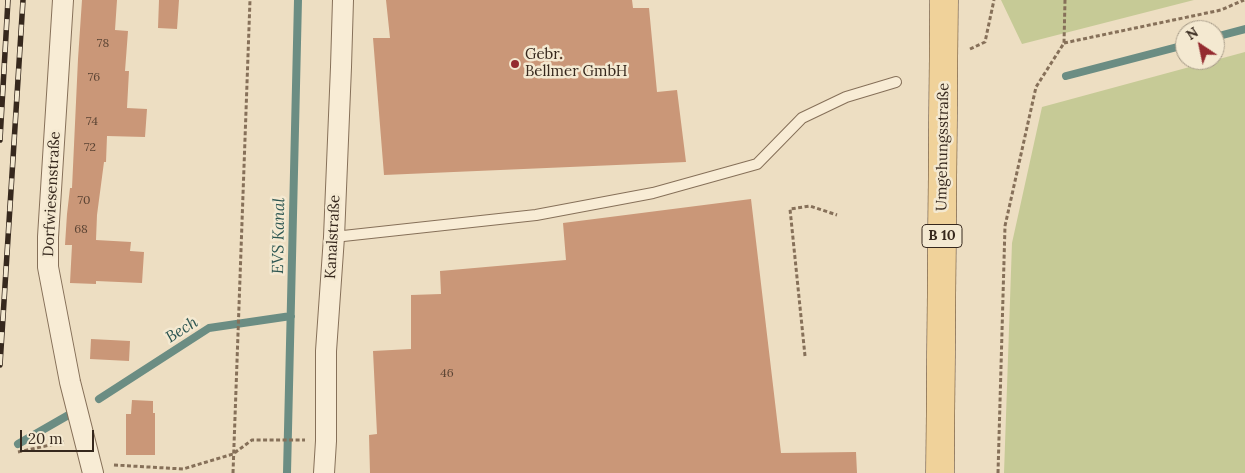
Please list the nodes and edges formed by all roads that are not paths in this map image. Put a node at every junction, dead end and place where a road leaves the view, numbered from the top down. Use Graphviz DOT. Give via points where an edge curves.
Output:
graph roads {
  1 [pos="64,0"];
  2 [pos="343,0"];
  3 [pos="944,0"];
  4 [pos="896,82"];
  5 [pos="334,237"];
  6 [pos="93,470"];
  7 [pos="324,473"];
  8 [pos="940,473"];
  1 -- 6 [label="street, Dorfwiesenstraße" via="48,267 70,382"];
  2 -- 5 [label="street, Kanalstraße"];
  3 -- 8 [label="main road, Umgehungsstraße / B 10"];
  4 -- 5 [label="lane" via="846,98 802,118 757,164 653,193 536,215"];
  5 -- 7 [label="street, Kanalstraße" via="326,351"];
}
